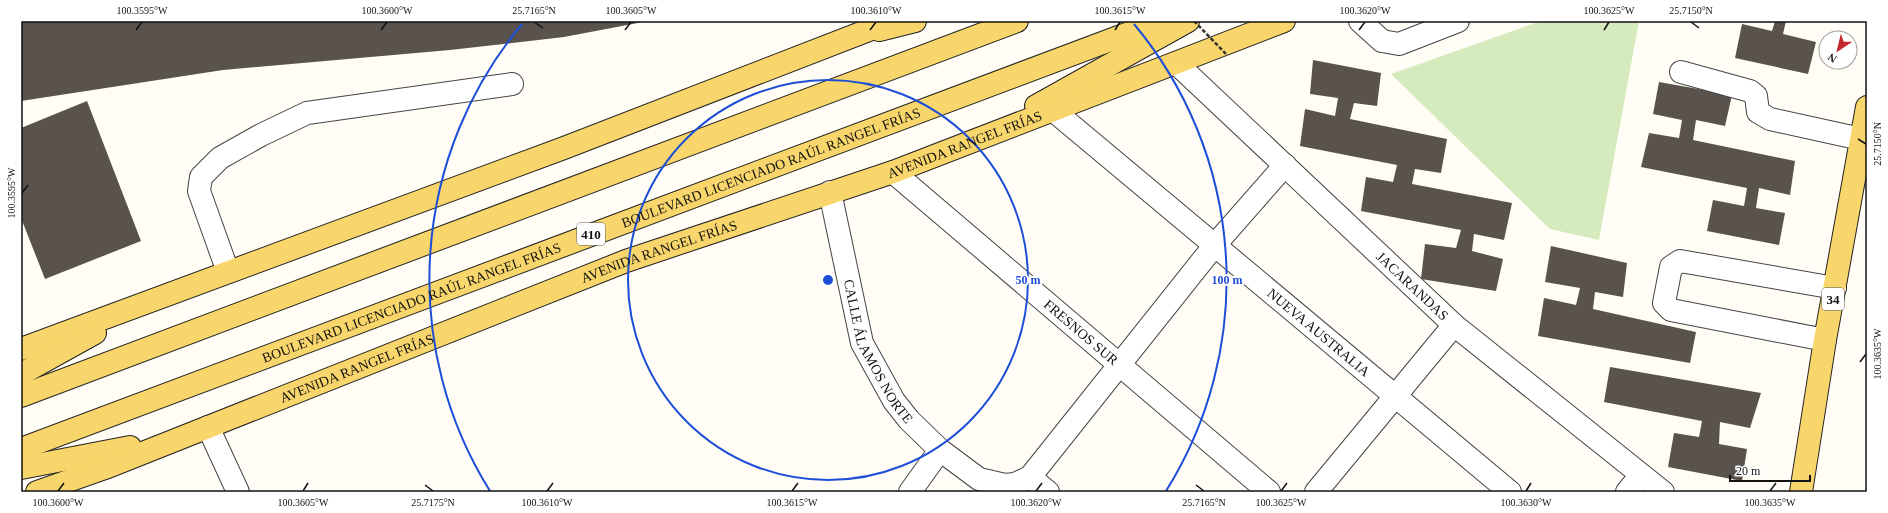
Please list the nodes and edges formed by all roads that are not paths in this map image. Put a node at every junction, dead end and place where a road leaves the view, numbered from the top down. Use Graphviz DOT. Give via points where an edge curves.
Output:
graph roads {
  1 [pos="892,21"];
  2 [pos="914,21"];
  3 [pos="1017,21"];
  4 [pos="1161,21"];
  5 [pos="1188,21"];
  6 [pos="1284,21"];
  7 [pos="1360,21"];
  8 [pos="1458,21"];
  9 [pos="844,40"];
  10 [pos="1176,63"];
  11 [pos="1681,72"];
  12 [pos="512,84"];
  13 [pos="1867,107"];
  14 [pos="1054,111"];
  15 [pos="1862,138"];
  16 [pos="965,145"];
  17 [pos="1285,165"];
  18 [pos="893,172"];
  19 [pos="830,192"];
  20 [pos="1214,246"];
  21 [pos="228,272"];
  22 [pos="1835,288"];
  23 [pos="161,297"];
  24 [pos="1454,325"];
  25 [pos="1825,340"];
  26 [pos="21,349"];
  27 [pos="1119,364"];
  28 [pos="21,374"];
  29 [pos="21,396"];
  30 [pos="1395,396"];
  31 [pos="208,427"];
  32 [pos="184,436"];
  33 [pos="21,449"];
  34 [pos="940,450"];
  35 [pos="21,468"];
  36 [pos="1641,475"];
  37 [pos="1030,477"];
  38 [pos="974,486"];
  39 [pos="37,492"];
  40 [pos="238,492"];
  41 [pos="910,492"];
  42 [pos="1048,492"];
  43 [pos="1270,492"];
  44 [pos="1316,492"];
  45 [pos="1510,492"];
  46 [pos="1627,492"];
  47 [pos="1662,492"];
  48 [pos="1800,492"];
  1 -- 9 [label="main road"];
  2 -- 9 [label="main road"];
  3 -- 29 [label="main road"];
  4 -- 33 [label="main road, BOULEVARD LICENCIADO RAÚL RANGEL FRÍAS / 410"];
  5 -- 16 [label="main road"];
  6 -- 10 [label="main road, AVENIDA RANGEL FRÍAS"];
  7 -- 8 [label="street" via="1382,41 1399,44"];
  9 -- 21 [label="main road" via="564,148"];
  10 -- 14 [label="main road, AVENIDA RANGEL FRÍAS"];
  10 -- 17 [label="street, JACARANDAS"];
  11 -- 15 [label="street" via="1750,91 1756,96 1758,112 1770,119"];
  12 -- 21 [label="street" via="308,113 220,158 201,177 199,191"];
  13 -- 15 [label="main road, 34"];
  14 -- 16 [label="main road, AVENIDA RANGEL FRÍAS"];
  14 -- 20 [label="street, NUEVA AUSTRALIA"];
  15 -- 22 [label="main road, 34"];
  16 -- 18 [label="main road, AVENIDA RANGEL FRÍAS"];
  17 -- 20 [label="street"];
  17 -- 24 [label="street, JACARANDAS"];
  18 -- 19 [label="main road, AVENIDA RANGEL FRÍAS"];
  18 -- 27 [label="street, FRESNOS SUR"];
  19 -- 31 [label="main road, AVENIDA RANGEL FRÍAS" via="626,261"];
  19 -- 34 [label="street, CALLE ÁLAMOS NORTE" via="862,343 894,401 909,420"];
  20 -- 27 [label="street"];
  20 -- 30 [label="street, NUEVA AUSTRALIA"];
  21 -- 23 [label="main road"];
  22 -- 25 [label="main road, 34"];
  22 -- 25 [label="street" via="1680,261 1671,267 1664,303 1672,310"];
  23 -- 26 [label="main road"];
  23 -- 28 [label="main road"];
  24 -- 30 [label="street"];
  24 -- 36 [label="street, JACARANDAS"];
  25 -- 48 [label="main road, 34"];
  27 -- 37 [label="street"];
  27 -- 43 [label="street, FRESNOS SUR"];
  30 -- 44 [label="street"];
  30 -- 45 [label="street, NUEVA AUSTRALIA"];
  31 -- 32 [label="main road, AVENIDA RANGEL FRÍAS"];
  31 -- 40 [label="street"];
  32 -- 35 [label="main road"];
  32 -- 39 [label="main road, AVENIDA RANGEL FRÍAS"];
  34 -- 38 [label="street, CALLE ÁLAMOS NORTE"];
  34 -- 41 [label="street"];
  36 -- 46 [label="street"];
  36 -- 47 [label="street, JACARANDAS"];
  37 -- 38 [label="street" via="1015,484"];
  37 -- 42 [label="street"];
}
